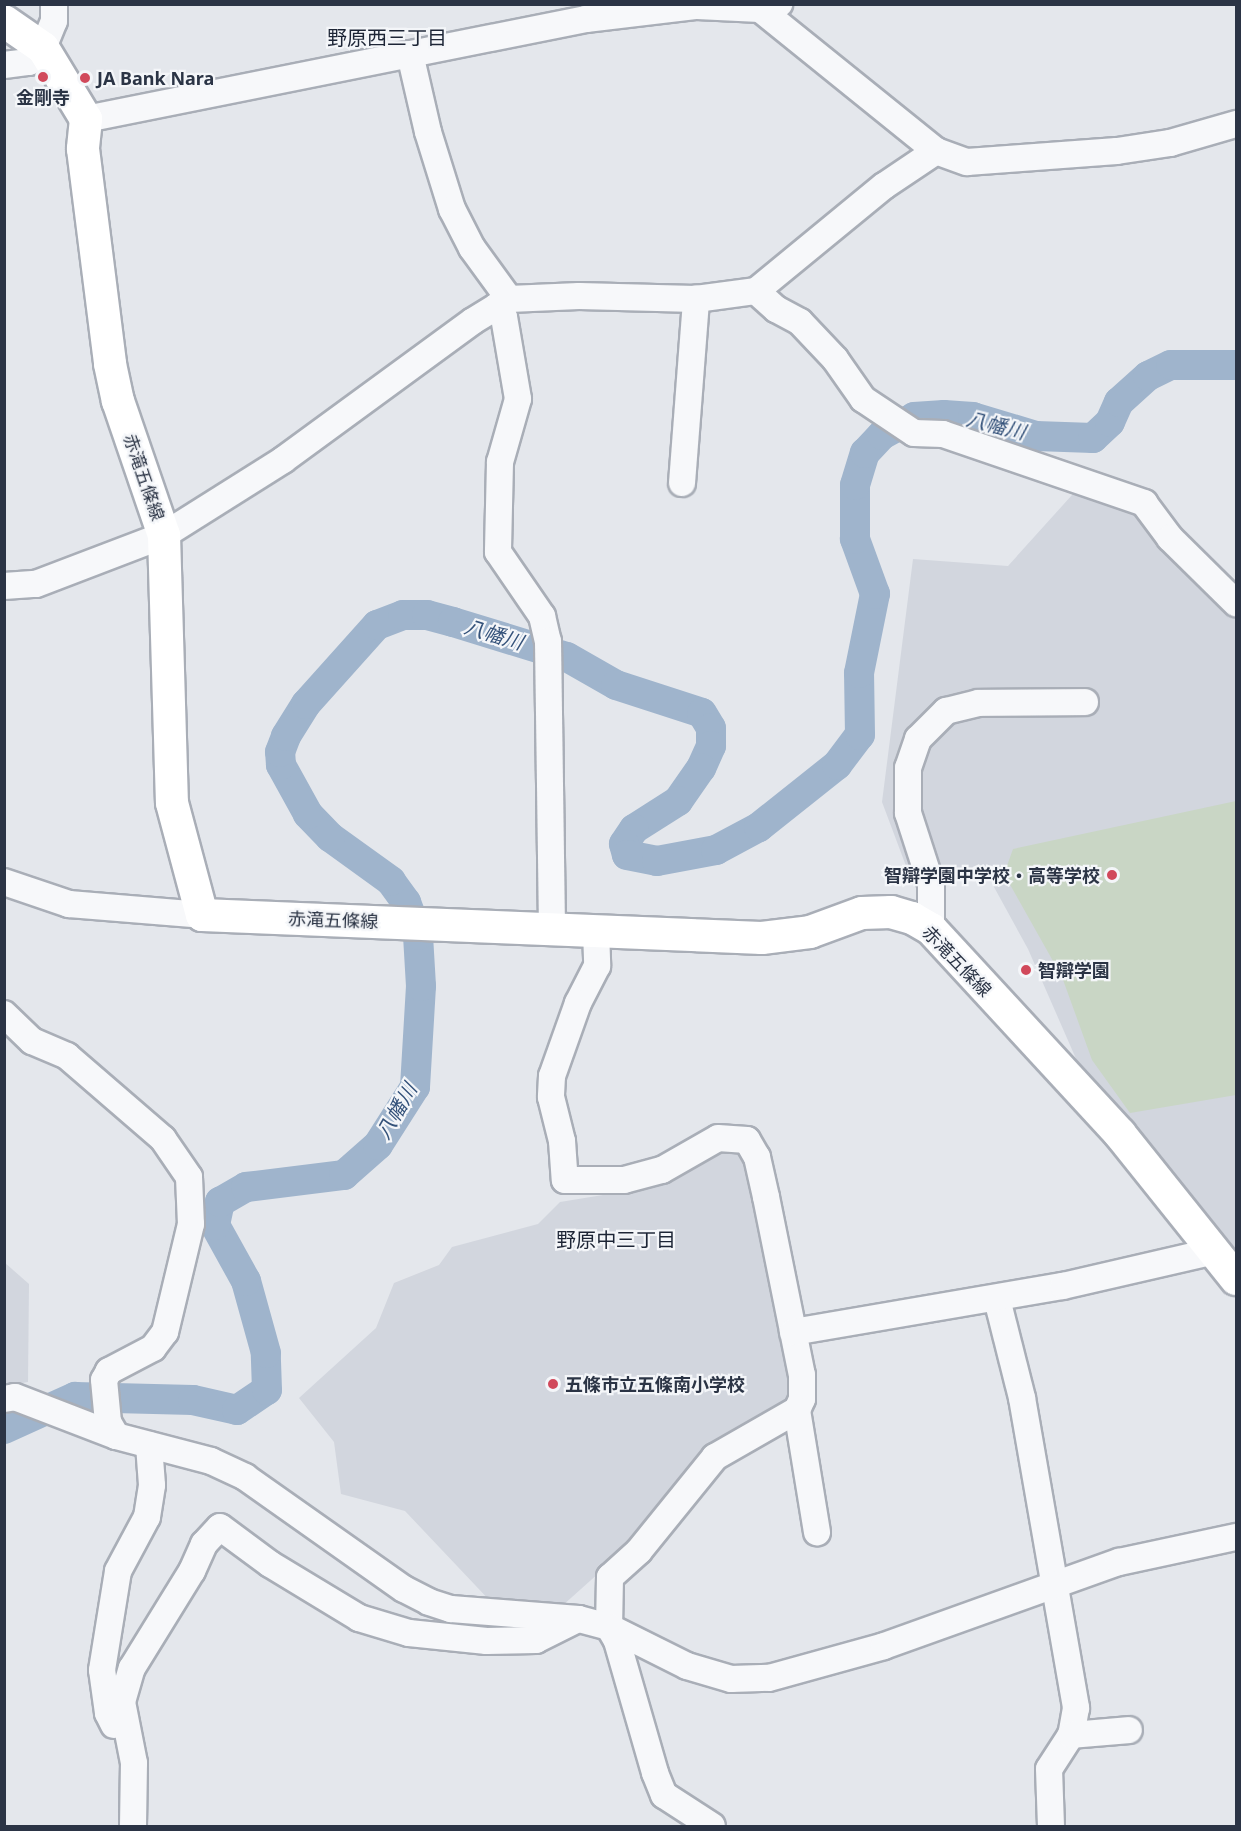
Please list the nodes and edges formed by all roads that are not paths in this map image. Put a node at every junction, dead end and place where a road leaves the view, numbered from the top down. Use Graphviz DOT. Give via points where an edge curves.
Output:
graph roads {
  1 [pos="54,4"];
  2 [pos="770,7"];
  3 [pos="4,21"];
  4 [pos="43,48"];
  5 [pos="410,54"];
  6 [pos="4,65"];
  7 [pos="86,119"];
  8 [pos="1236,124"];
  9 [pos="936,151"];
  10 [pos="756,291"];
  11 [pos="696,299"];
  12 [pos="503,302"];
  13 [pos="682,483"];
  14 [pos="164,535"];
  15 [pos="4,586"];
  16 [pos="1236,603"];
  17 [pos="1086,702"];
  18 [pos="4,882"];
  19 [pos="202,915"];
  20 [pos="552,928"];
  21 [pos="931,929"];
  22 [pos="596,930"];
  23 [pos="4,1014"];
  24 [pos="1215,1251"];
  25 [pos="1236,1279"];
  26 [pos="998,1299"];
  27 [pos="793,1332"];
  28 [pos="14,1400"];
  29 [pos="797,1410"];
  30 [pos="104,1426"];
  31 [pos="149,1445"];
  32 [pos="817,1532"];
  33 [pos="1236,1537"];
  34 [pos="1056,1587"];
  35 [pos="579,1619"];
  36 [pos="609,1627"];
  37 [pos="1129,1730"];
  38 [pos="1071,1735"];
  39 [pos="134,1763"];
  40 [pos="133,1827"];
  41 [pos="712,1827"];
  42 [pos="1051,1827"];
  1 -- 4 [label="street" via="54,21"];
  2 -- 5 [label="street" via="697,6 586,19"];
  2 -- 9 [label="street"];
  3 -- 4 [label="main road"];
  4 -- 6 [label="street" via="29,62"];
  4 -- 7 [label="main road"];
  5 -- 7 [label="street"];
  5 -- 12 [label="street" via="428,132 452,209"];
  7 -- 14 [label="main road, 赤滝五條線" via="83,149 113,381"];
  8 -- 9 [label="street" via="1170,143 1117,151 967,162"];
  9 -- 10 [label="street" via="884,186"];
  10 -- 11 [label="street"];
  10 -- 16 [label="street" via="776,309 800,322 835,359 863,399 914,433 943,434 1144,503 1170,538"];
  11 -- 12 [label="street" via="579,296"];
  11 -- 13 [label="street"];
  12 -- 14 [label="street" via="283,460"];
  12 -- 20 [label="street" via="518,399 500,462 498,552 542,616 548,652"];
  14 -- 15 [label="street" via="36,584"];
  14 -- 19 [label="main road, 赤滝五條線" via="172,803"];
  17 -- 21 [label="street" via="978,703 946,711 918,739 908,768 908,813 931,884"];
  18 -- 19 [label="street" via="69,904"];
  19 -- 20 [label="main road, 赤滝五條線"];
  20 -- 22 [label="main road, 赤滝五條線"];
  21 -- 22 [label="main road, 赤滝五條線" via="891,912 862,913 787,937"];
  21 -- 24 [label="main road, 赤滝五條線" via="1120,1134"];
  22 -- 27 [label="street" via="597,966 578,1003 552,1077 551,1097 562,1141 565,1180 624,1180 662,1170 718,1138 747,1140 757,1157"];
  23 -- 30 [label="street" via="32,1041 67,1056 162,1139 189,1177 190,1224 165,1332 153,1348 109,1371"];
  24 -- 25 [label="main road, 赤滝五條線"];
  24 -- 26 [label="street" via="1143,1270"];
  26 -- 27 [label="street"];
  26 -- 34 [label="street" via="1022,1398"];
  27 -- 29 [label="street" via="802,1375 802,1399"];
  28 -- 30 [label="street"];
  29 -- 32 [label="street"];
  29 -- 36 [label="street" via="715,1457 639,1551 610,1577"];
  30 -- 31 [label="street"];
  31 -- 35 [label="street" via="211,1461 245,1477 404,1589 429,1602 451,1609"];
  31 -- 39 [label="street" via="152,1485 147,1517 118,1571 102,1670 108,1713"];
  33 -- 34 [label="street" via="1119,1562"];
  34 -- 36 [label="street" via="884,1646 769,1678 731,1679 687,1666"];
  34 -- 38 [label="street" via="1076,1708"];
  35 -- 36 [label="street"];
  35 -- 39 [label="street" via="536,1640 487,1641 409,1633 359,1618 270,1564 220,1527 204,1544 192,1571 132,1668 122,1702"];
  36 -- 41 [label="street" via="617,1641 664,1795"];
  37 -- 38 [label="street"];
  38 -- 42 [label="street" via="1049,1769"];
  39 -- 40 [label="street"];
}
